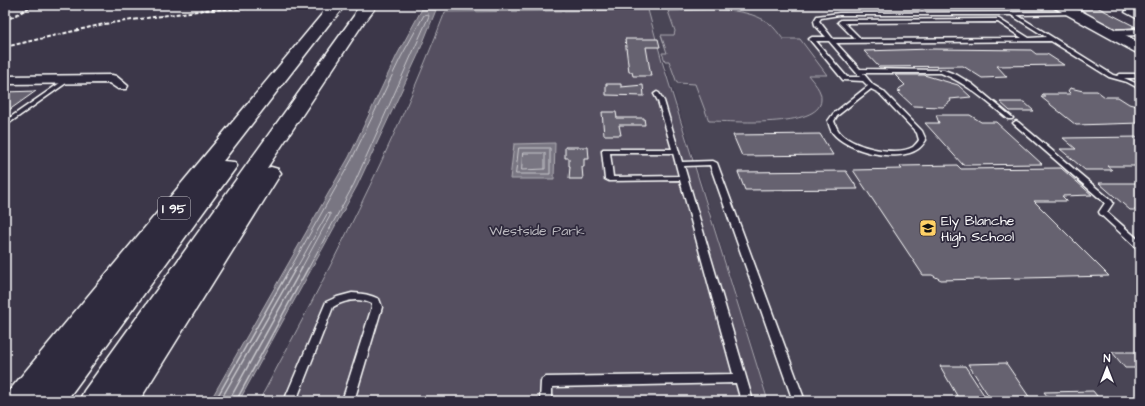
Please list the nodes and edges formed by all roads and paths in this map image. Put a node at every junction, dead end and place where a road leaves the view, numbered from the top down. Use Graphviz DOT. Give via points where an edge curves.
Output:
graph roads {
  1 [pos="1060,5"];
  2 [pos="355,10"];
  3 [pos="1140,12"];
  4 [pos="1012,13"];
  5 [pos="1074,13"];
  6 [pos="901,14"];
  7 [pos="1140,17"];
  8 [pos="910,21"];
  9 [pos="1140,32"];
  10 [pos="1110,33"];
  11 [pos="1028,39"];
  12 [pos="1053,39"];
  13 [pos="831,40"];
  14 [pos="860,41"];
  15 [pos="1140,50"];
  16 [pos="858,71"];
  17 [pos="1112,76"];
  18 [pos="1140,76"];
  19 [pos="865,79"];
  20 [pos="5,80"];
  21 [pos="67,80"];
  22 [pos="122,86"];
  23 [pos="870,86"];
  24 [pos="1140,87"];
  25 [pos="657,94"];
  26 [pos="5,124"];
  27 [pos="676,151"];
  28 [pos="680,164"];
  29 [pos="683,178"];
  30 [pos="1140,246"];
  31 [pos="740,378"];
  32 [pos="20,401"];
  33 [pos="48,401"];
  34 [pos="95,401"];
  35 [pos="122,401"];
  36 [pos="290,401"];
  37 [pos="348,401"];
  38 [pos="546,401"];
  39 [pos="747,401"];
  40 [pos="799,401"];
  1 -- 5 [label="main road"];
  2 -- 32 [label="main road, I 95"];
  2 -- 33 [label="main road"];
  2 -- 34 [label="main road"];
  2 -- 35 [label="main road"];
  3 -- 7 [label="street" via="1130,12"];
  4 -- 5 [label="lane"];
  4 -- 6 [label="lane"];
  4 -- 12 [label="lane"];
  5 -- 10 [label="main road"];
  6 -- 8 [label="lane"];
  6 -- 13 [label="lane" via="839,14 819,17 816,21"];
  8 -- 11 [label="lane" via="999,20"];
  8 -- 14 [label="lane" via="841,22"];
  9 -- 10 [label="street"];
  10 -- 15 [label="main road"];
  11 -- 12 [label="lane"];
  11 -- 14 [label="lane"];
  12 -- 17 [label="lane"];
  13 -- 14 [label="lane"];
  13 -- 16 [label="lane"];
  13 -- 19 [label="lane" via="812,39 845,79"];
  16 -- 19 [label="lane"];
  16 -- 30 [label="lane" via="942,71 970,85 1109,203 1103,212"];
  17 -- 18 [label="lane"];
  17 -- 24 [label="lane"];
  19 -- 23 [label="lane"];
  20 -- 21 [label="street"];
  21 -- 22 [label="street" via="112,80"];
  21 -- 26 [label="lane"];
  23 -- 23 [label="lane" via="835,115 831,121 834,130 847,142 874,151 903,153 918,146 923,140 920,132 881,92"];
  25 -- 27 [label="lane"];
  27 -- 28 [label="lane"];
  27 -- 29 [label="lane" via="606,152 609,179"];
  28 -- 29 [label="lane"];
  28 -- 40 [label="lane" via="713,163"];
  29 -- 31 [label="lane"];
  31 -- 38 [label="lane" via="546,382"];
  31 -- 39 [label="lane"];
  36 -- 37 [label="lane" via="328,305 346,297 364,296 376,302 377,307"];
}
